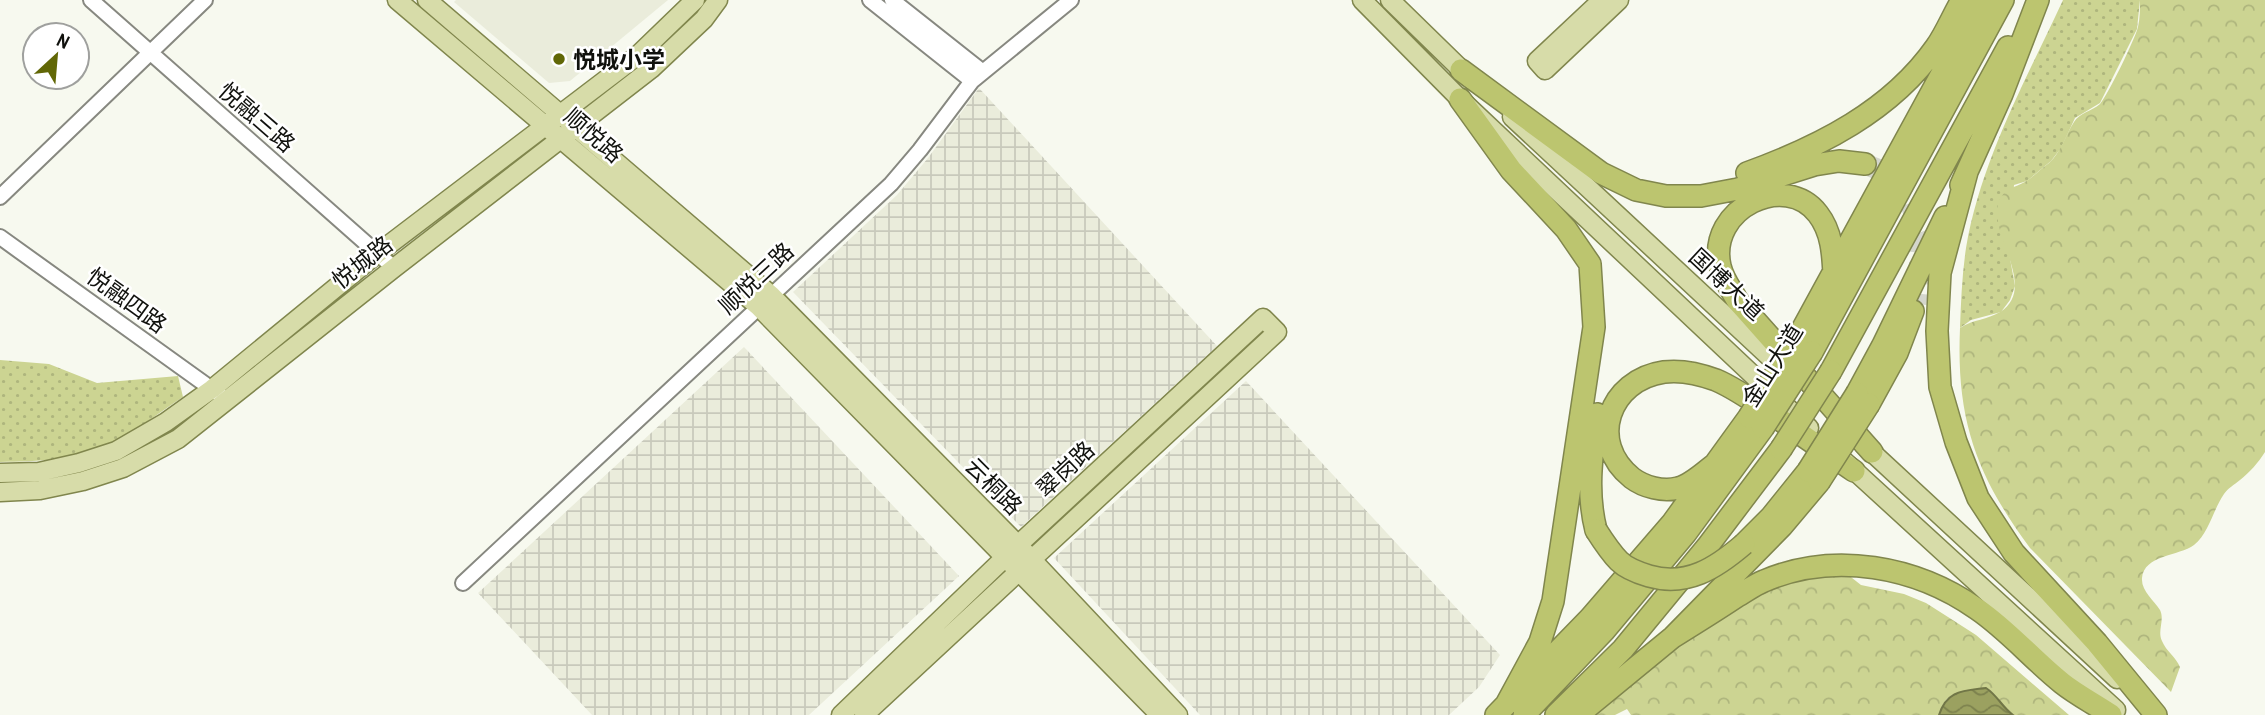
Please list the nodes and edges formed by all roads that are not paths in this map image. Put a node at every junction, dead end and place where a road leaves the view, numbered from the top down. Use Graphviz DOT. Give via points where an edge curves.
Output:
graph roads {
  1 [pos="91,0"];
  2 [pos="205,0"];
  3 [pos="397,0"];
  4 [pos="427,0"];
  5 [pos="695,0"];
  6 [pos="718,0"];
  7 [pos="870,0"];
  8 [pos="892,0"];
  9 [pos="1072,0"];
  10 [pos="1362,0"];
  11 [pos="1390,0"];
  12 [pos="1602,0"];
  13 [pos="1619,0"];
  14 [pos="1962,0"];
  15 [pos="1982,0"];
  16 [pos="2003,0"];
  17 [pos="2036,0"];
  18 [pos="151,53"];
  19 [pos="1461,70"];
  20 [pos="978,76"];
  21 [pos="1460,99"];
  22 [pos="561,114"];
  23 [pos="546,125"];
  24 [pos="575,127"];
  25 [pos="561,139"];
  26 [pos="1865,164"];
  27 [pos="1967,172"];
  28 [pos="1666,196"];
  29 [pos="0,197"];
  30 [pos="0,237"];
  31 [pos="378,253"];
  32 [pos="1590,264"];
  33 [pos="394,268"];
  34 [pos="1834,275"];
  35 [pos="765,301"];
  36 [pos="1916,304"];
  37 [pos="1805,346"];
  38 [pos="212,389"];
  39 [pos="1863,399"];
  40 [pos="227,400"];
  41 [pos="1756,422"];
  42 [pos="1872,452"];
  43 [pos="1718,461"];
  44 [pos="1854,471"];
  45 [pos="0,473"];
  46 [pos="1813,476"];
  47 [pos="0,492"];
  48 [pos="1012,551"];
  49 [pos="1026,565"];
  50 [pos="463,583"];
  51 [pos="1673,637"];
  52 [pos="1509,711"];
  53 [pos="841,715"];
  54 [pos="864,715"];
  55 [pos="1160,715"];
  56 [pos="1178,715"];
  57 [pos="1556,715"];
  58 [pos="1578,715"];
  59 [pos="2111,715"];
  60 [pos="2121,715"];
  61 [pos="2156,715"];
  1 -- 18 [label="street, 悦融三路"];
  2 -- 18 [label="street"];
  3 -- 23 [label="main road, 顺悦路"];
  4 -- 22 [label="main road, 顺悦路"];
  5 -- 22 [label="main road, 悦城路" via="637,56"];
  6 -- 24 [label="main road, 悦城路" via="651,69"];
  7 -- 20 [label="street"];
  8 -- 20 [label="street"];
  9 -- 20 [label="street, 顺悦三路"];
  10 -- 21 [label="main road"];
  11 -- 19 [label="main road, 国博大道"];
  12 -- 13 [label="main road" via="1541,65"];
  14 -- 28 [label="highway" via="1936,47 1900,90 1856,122 1749,172"];
  15 -- 34 [label="highway"];
  16 -- 37 [label="highway, 金山大道"];
  17 -- 27 [label="highway"];
  17 -- 57 [label="highway, bridge" via="1831,371 1781,449 1623,649"];
  18 -- 29 [label="street"];
  18 -- 31 [label="street, 悦融三路"];
  19 -- 28 [label="highway" via="1601,173 1636,190"];
  19 -- 42 [label="main road, 国博大道"];
  20 -- 35 [label="street, 顺悦三路" via="891,184"];
  21 -- 32 [label="highway" via="1511,170 1566,229"];
  21 -- 44 [label="main road"];
  22 -- 23 [label="main road, 悦城路"];
  22 -- 24 [label="main road, 顺悦路"];
  23 -- 25 [label="main road, 顺悦路"];
  23 -- 31 [label="main road, 悦城路"];
  24 -- 25 [label="main road, 悦城路"];
  24 -- 35 [label="main road, 顺悦路"];
  25 -- 33 [label="main road, 悦城路"];
  25 -- 35 [label="main road, 顺悦路"];
  26 -- 28 [label="highway" via="1839,161 1814,165 1738,189"];
  27 -- 39 [label="highway" via="1883,345"];
  27 -- 61 [label="highway" via="1940,273 1937,331 1940,387 1956,442 1978,498 2014,553"];
  30 -- 38 [label="street, 悦融四路"];
  31 -- 33 [label="street, 悦融三路"];
  31 -- 38 [label="main road, 悦城路"];
  32 -- 46 [label="highway, bridge" via="1606,327 1590,507 1596,530 1622,564 1661,580 1702,574 1744,544"];
  32 -- 52 [label="highway" via="1594,327 1553,601"];
  33 -- 40 [label="main road, 悦城路"];
  34 -- 37 [label="highway"];
  34 -- 42 [label="highway" via="1828,230 1818,212 1787,196 1763,197 1742,206 1728,221 1719,244 1725,281 1737,300"];
  35 -- 48 [label="main road, 云桐路"];
  35 -- 50 [label="street, 顺悦三路"];
  36 -- 39 [label="highway" via="1897,353"];
  37 -- 41 [label="highway, bridge"];
  38 -- 40 [label="street, 悦融四路"];
  38 -- 45 [label="main road, 悦城路" via="116,452 39,472"];
  39 -- 46 [label="highway, bridge"];
  40 -- 47 [label="main road, 悦城路" via="178,439 123,468 40,490"];
  41 -- 43 [label="highway"];
  41 -- 52 [label="highway, 金山大道" via="1686,533 1604,631"];
  42 -- 61 [label="main road, 国博大道"];
  43 -- 44 [label="highway" via="1679,488 1640,484 1610,452 1611,412 1620,396 1640,380 1663,372 1689,372 1742,393"];
  43 -- 52 [label="highway" via="1673,522"];
  44 -- 60 [label="main road"];
  46 -- 51 [label="highway" via="1782,526"];
  48 -- 49 [label="main road, 云桐路"];
  48 -- 49 [label="main road, 翠岗路" via="1263,318 1277,332"];
  48 -- 53 [label="main road, 翠岗路"];
  49 -- 54 [label="main road, 翠岗路"];
  49 -- 55 [label="main road, 云桐路"];
  49 -- 56 [label="main road, 云桐路"];
  51 -- 58 [label="highway"];
  51 -- 59 [label="highway" via="1763,581 1830,566 1887,569 1918,577 1979,609 2062,683"];
}
